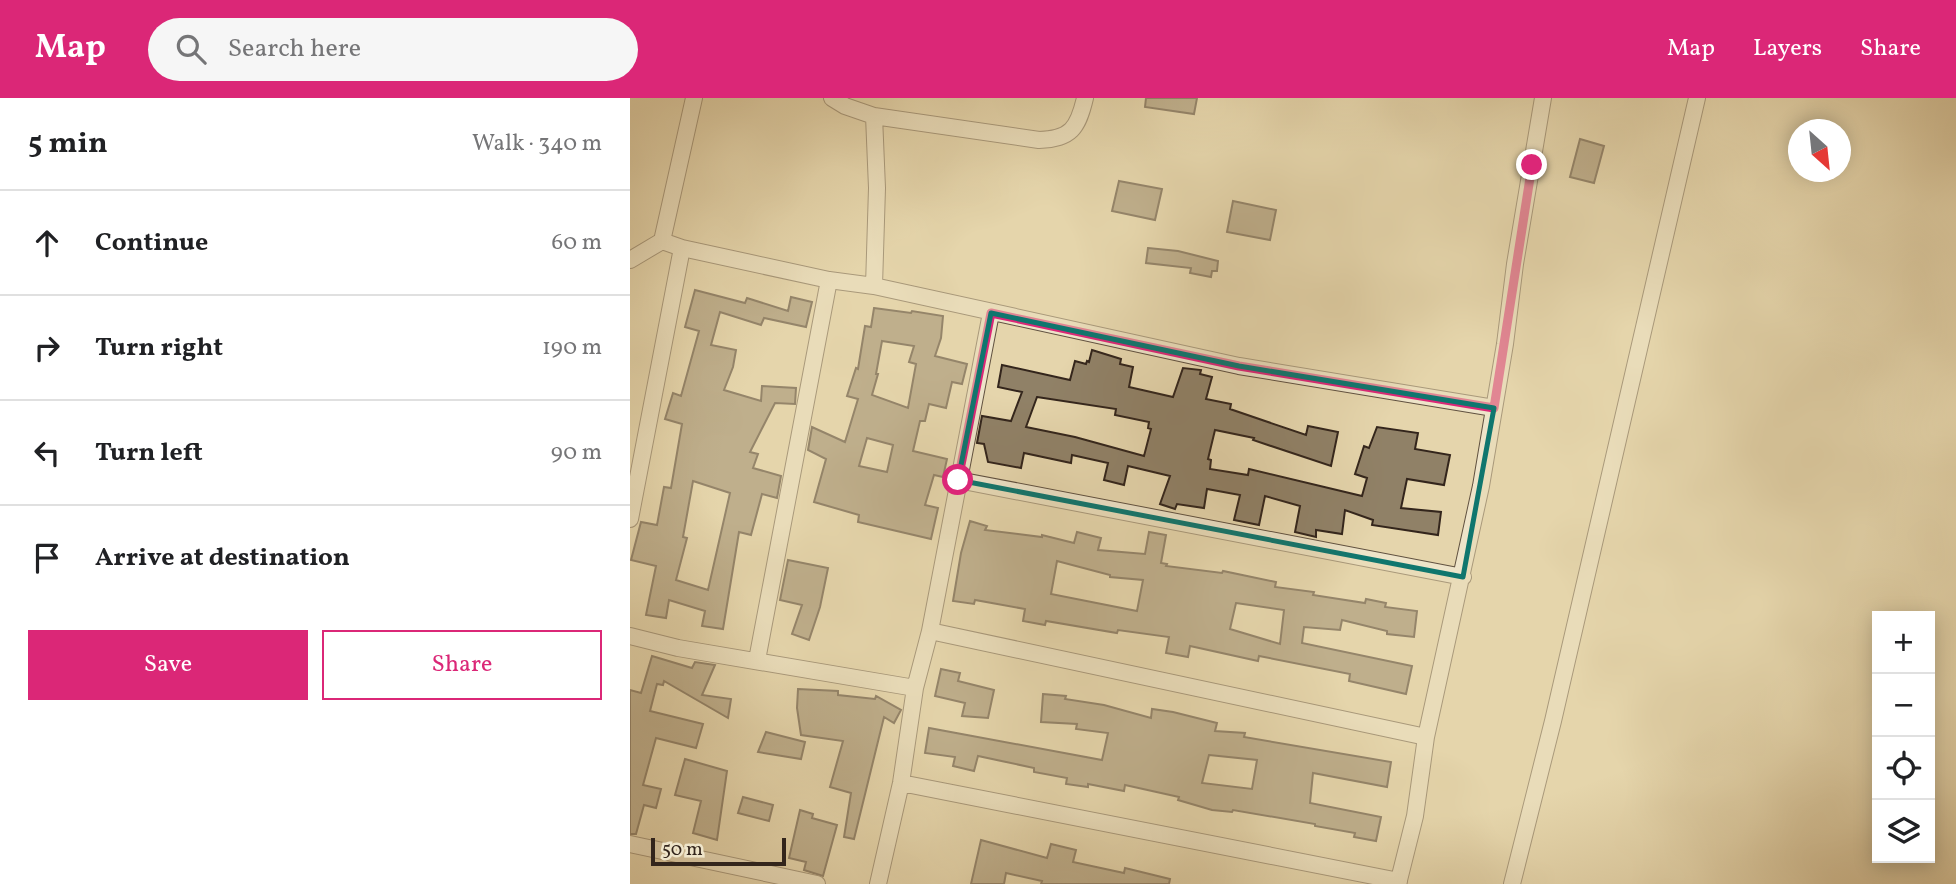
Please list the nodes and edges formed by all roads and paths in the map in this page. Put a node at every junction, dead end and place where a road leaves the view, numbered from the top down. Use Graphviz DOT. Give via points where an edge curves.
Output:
graph roads {
  1 [pos="694,98"];
  2 [pos="832,98"];
  3 [pos="1085,98"];
  4 [pos="1543,98"];
  5 [pos="1697,98"];
  6 [pos="874,116"];
  7 [pos="662,241"];
  8 [pos="682,248"];
  9 [pos="630,260"];
  10 [pos="829,280"];
  11 [pos="874,286"];
  12 [pos="991,313"];
  13 [pos="1494,408"];
  14 [pos="958,480"];
  15 [pos="630,519"];
  16 [pos="1463,576"];
  17 [pos="930,631"];
  18 [pos="630,636"];
  19 [pos="757,660"];
  20 [pos="915,688"];
  21 [pos="1426,737"];
  22 [pos="901,783"];
  23 [pos="630,844"];
  24 [pos="1399,882"];
  25 [pos="817,884"];
  26 [pos="878,884"];
  27 [pos="1512,884"];
  1 -- 7 [label="street"];
  2 -- 6 [label="street"];
  3 -- 6 [label="street" via="1080,119 1070,133 1055,140"];
  4 -- 13 [label="street"];
  5 -- 27 [label="street"];
  6 -- 11 [label="street"];
  7 -- 8 [label="street"];
  7 -- 9 [label="street"];
  8 -- 10 [label="street"];
  8 -- 15 [label="street"];
  10 -- 11 [label="street"];
  10 -- 19 [label="street"];
  11 -- 12 [label="street"];
  12 -- 13 [label="street" via="1239,366"];
  12 -- 14 [label="street"];
  13 -- 16 [label="street"];
  14 -- 16 [label="street"];
  14 -- 17 [label="street"];
  16 -- 21 [label="street"];
  17 -- 20 [label="street"];
  17 -- 21 [label="street"];
  18 -- 19 [label="street"];
  19 -- 20 [label="street"];
  20 -- 22 [label="street"];
  21 -- 24 [label="street" via="1415,816"];
  22 -- 24 [label="street"];
  22 -- 26 [label="street"];
  23 -- 25 [label="street"];
}
